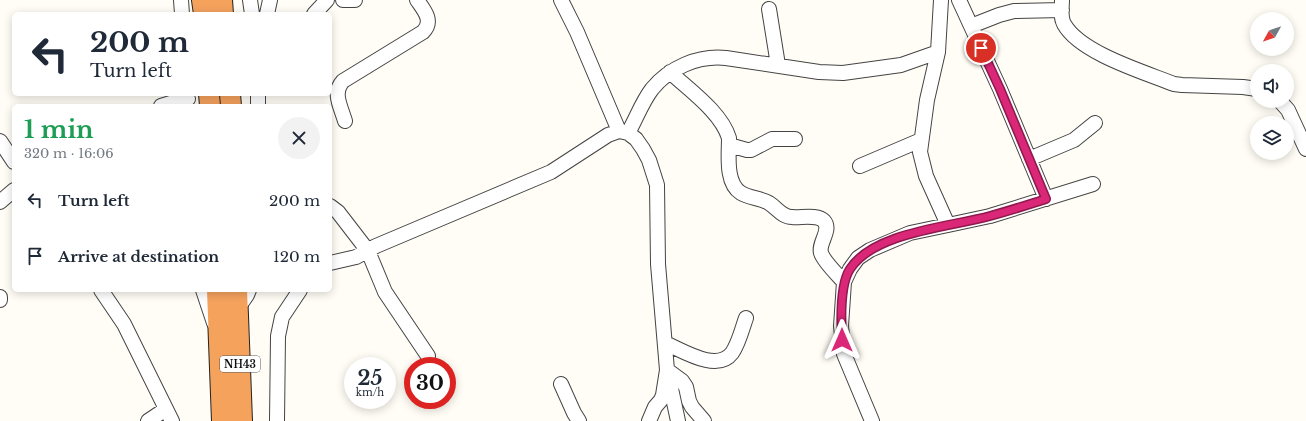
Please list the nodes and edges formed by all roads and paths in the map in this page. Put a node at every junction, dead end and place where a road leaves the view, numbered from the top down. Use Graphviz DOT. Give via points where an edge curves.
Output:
graph roads {
  1 [pos="181,0"];
  2 [pos="202,0"];
  3 [pos="222,0"];
  4 [pos="250,0"];
  5 [pos="270,0"];
  6 [pos="327,0"];
  7 [pos="343,0"];
  8 [pos="355,0"];
  9 [pos="417,0"];
  10 [pos="561,0"];
  11 [pos="941,0"];
  12 [pos="959,0"];
  13 [pos="1062,5"];
  14 [pos="769,9"];
  15 [pos="182,12"];
  16 [pos="204,12"];
  17 [pos="224,12"];
  18 [pos="252,12"];
  19 [pos="268,12"];
  20 [pos="316,12"];
  21 [pos="971,26"];
  22 [pos="938,52"];
  23 [pos="778,65"];
  24 [pos="670,72"];
  25 [pos="1250,88"];
  26 [pos="188,100"];
  27 [pos="168,104"];
  28 [pos="1286,108"];
  29 [pos="345,121"];
  30 [pos="1095,123"];
  31 [pos="623,132"];
  32 [pos="795,139"];
  33 [pos="921,140"];
  34 [pos="0,141"];
  35 [pos="729,145"];
  36 [pos="1306,149"];
  37 [pos="12,159"];
  38 [pos="1029,159"];
  39 [pos="860,166"];
  40 [pos="1093,184"];
  41 [pos="12,192"];
  42 [pos="1046,199"];
  43 [pos="0,202"];
  44 [pos="332,208"];
  45 [pos="948,225"];
  46 [pos="368,251"];
  47 [pos="332,262"];
  48 [pos="844,282"];
  49 [pos="102,292"];
  50 [pos="203,292"];
  51 [pos="217,292"];
  52 [pos="248,292"];
  53 [pos="299,292"];
  54 [pos="237,299"];
  55 [pos="746,318"];
  56 [pos="218,334"];
  57 [pos="665,343"];
  58 [pos="428,356"];
  59 [pos="667,370"];
  60 [pos="561,384"];
  61 [pos="169,415"];
  62 [pos="152,420"];
  63 [pos="222,421"];
  64 [pos="242,421"];
  65 [pos="277,421"];
  66 [pos="579,421"];
  67 [pos="649,421"];
  68 [pos="678,421"];
  69 [pos="704,421"];
  70 [pos="872,421"];
  1 -- 15 [label="street"];
  2 -- 16 [label="highway"];
  3 -- 17 [label="highway"];
  4 -- 18 [label="street"];
  5 -- 19 [label="street"];
  6 -- 20 [label="street"];
  7 -- 8 [label="street"];
  9 -- 29 [label="street" via="428,19 427,28 338,86 337,97"];
  10 -- 31 [label="street"];
  11 -- 22 [label="street"];
  12 -- 21 [label="street"];
  13 -- 21 [label="street" via="1014,11"];
  13 -- 25 [label="street" via="1063,20 1070,31 1090,48 1110,58 1174,84"];
  14 -- 23 [label="street"];
  21 -- 38 [label="street"];
  22 -- 23 [label="street" via="901,65 843,73"];
  22 -- 33 [label="street"];
  23 -- 24 [label="street" via="715,57 695,60"];
  24 -- 31 [label="street" via="651,90"];
  24 -- 35 [label="street" via="719,120 727,133"];
  26 -- 27 [label="street"];
  28 -- 36 [label="street"];
  30 -- 38 [label="street" via="1074,140"];
  31 -- 46 [label="street" via="608,135 551,172"];
  31 -- 57 [label="street" via="636,139 643,149 658,185 658,264"];
  32 -- 35 [label="street" via="772,139 751,150"];
  33 -- 39 [label="street"];
  33 -- 45 [label="street" via="920,152 926,176"];
  34 -- 37 [label="street"];
  35 -- 48 [label="street" via="732,182 741,193 770,203 787,216 814,217 824,221 827,225 821,246 822,254"];
  38 -- 42 [label="street"];
  40 -- 42 [label="street"];
  41 -- 43 [label="street"];
  42 -- 45 [label="street" via="990,216"];
  44 -- 46 [label="street"];
  45 -- 48 [label="street" via="910,234 870,250 858,258"];
  46 -- 47 [label="street" via="349,260"];
  46 -- 58 [label="street" via="384,292"];
  48 -- 70 [label="street" via="841,326 844,354"];
  49 -- 61 [label="street" via="124,324"];
  50 -- 56 [label="street"];
  51 -- 56 [label="highway, NH43"];
  52 -- 54 [label="street"];
  53 -- 65 [label="street" via="282,317 278,336"];
  54 -- 64 [label="highway, NH43"];
  55 -- 57 [label="street" via="734,348 728,357 722,360 705,360"];
  56 -- 63 [label="highway, NH43"];
  57 -- 59 [label="street"];
  59 -- 67 [label="street" via="664,395"];
  59 -- 68 [label="street"];
  59 -- 69 [label="street" via="682,381 689,402"];
  60 -- 66 [label="street"];
  61 -- 62 [label="street"];
}
